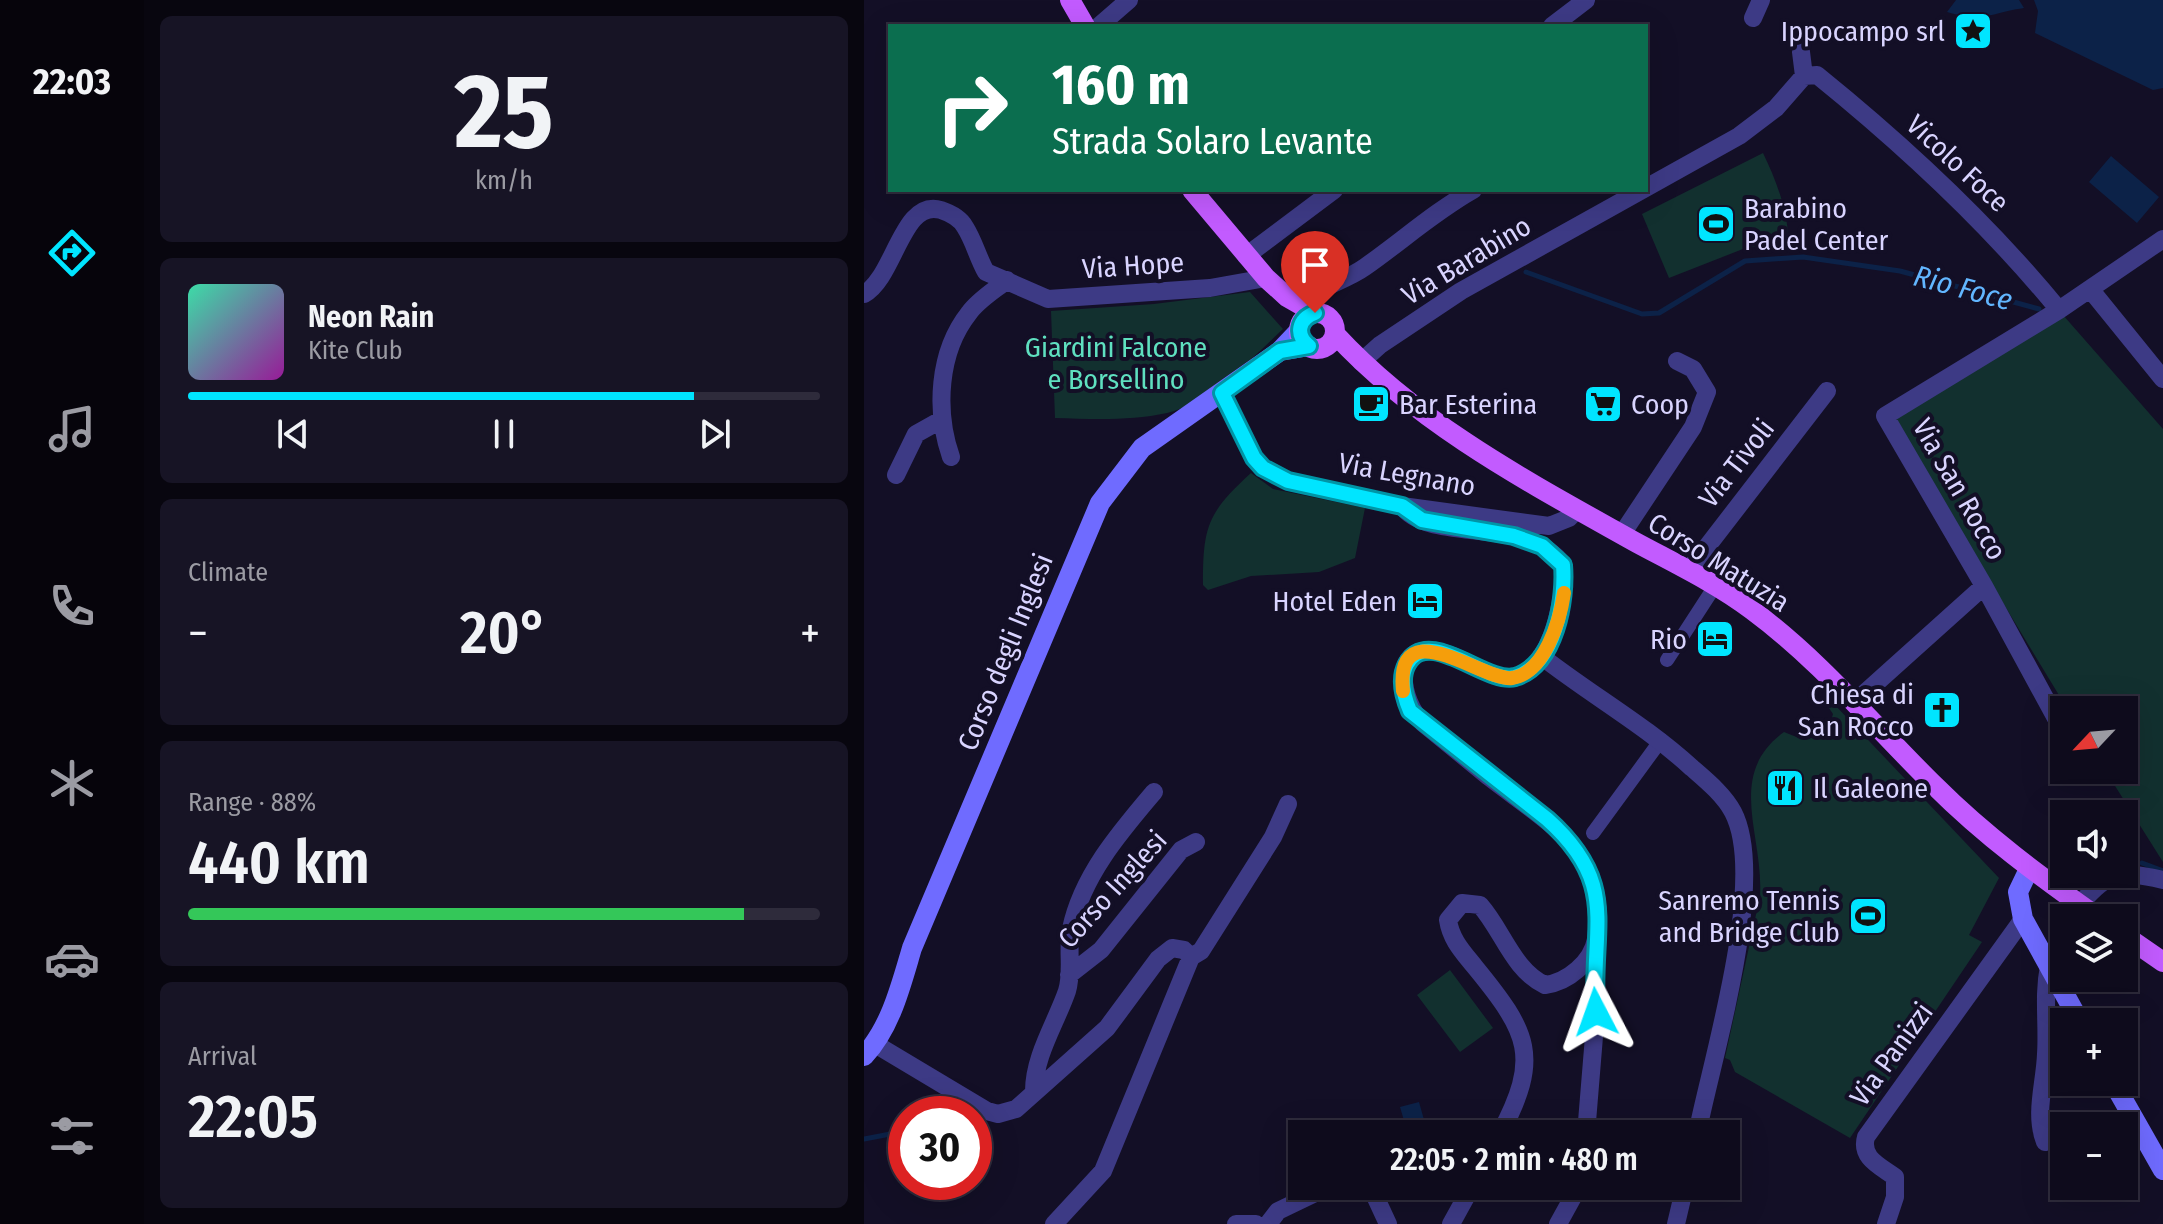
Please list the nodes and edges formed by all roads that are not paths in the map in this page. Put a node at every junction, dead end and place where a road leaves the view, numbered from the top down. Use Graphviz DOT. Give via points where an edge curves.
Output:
graph roads {
  1 [pos="1070,0"];
  2 [pos="1129,0"];
  3 [pos="1586,0"];
  4 [pos="1761,0"];
  5 [pos="1753,18"];
  6 [pos="1084,24"];
  7 [pos="1101,24"];
  8 [pos="1555,24"];
  9 [pos="1801,52"];
  10 [pos="1804,76"];
  11 [pos="1648,187"];
  12 [pos="1194,192"];
  13 [pos="1331,192"];
  14 [pos="1469,192"];
  15 [pos="1639,192"];
  16 [pos="2163,239"];
  17 [pos="1246,256"];
  18 [pos="1266,278"];
  19 [pos="1007,280"];
  20 [pos="2090,289"];
  21 [pos="864,294"];
  22 [pos="2059,310"];
  23 [pos="1309,324"];
  24 [pos="1677,361"];
  25 [pos="1364,365"];
  26 [pos="2163,379"];
  27 [pos="1827,391"];
  28 [pos="1222,393"];
  29 [pos="941,420"];
  30 [pos="951,457"];
  31 [pos="896,475"];
  32 [pos="1402,506"];
  33 [pos="1577,510"];
  34 [pos="1622,534"];
  35 [pos="1689,570"];
  36 [pos="1715,586"];
  37 [pos="1984,586"];
  38 [pos="1541,656"];
  39 [pos="1667,660"];
  40 [pos="1856,701"];
  41 [pos="2050,707"];
  42 [pos="1661,740"];
  43 [pos="1154,792"];
  44 [pos="1288,804"];
  45 [pos="1593,833"];
  46 [pos="1196,842"];
  47 [pos="2029,869"];
  48 [pos="2163,880"];
  49 [pos="2080,904"];
  50 [pos="2023,919"];
  51 [pos="2138,945"];
  52 [pos="1595,948"];
  53 [pos="1190,956"];
  54 [pos="2163,962"];
  55 [pos="2049,966"];
  56 [pos="1069,975"];
  57 [pos="2072,1008"];
  58 [pos="870,1050"];
  59 [pos="1034,1091"];
  60 [pos="2121,1096"];
  61 [pos="1508,1120"];
  62 [pos="1587,1120"];
  63 [pos="1700,1120"];
  64 [pos="2045,1142"];
  65 [pos="2163,1170"];
  66 [pos="1301,1200"];
  67 [pos="1377,1200"];
  68 [pos="1464,1200"];
  69 [pos="1571,1200"];
  70 [pos="1682,1200"];
  71 [pos="1054,1224"];
  72 [pos="1236,1224"];
  73 [pos="1256,1224"];
  74 [pos="1268,1224"];
  75 [pos="1388,1224"];
  76 [pos="1451,1224"];
  77 [pos="1558,1224"];
  78 [pos="1676,1224"];
  79 [pos="1886,1224"];
  1 -- 6 [label="main road"];
  2 -- 7 [label="street"];
  3 -- 8 [label="street"];
  4 -- 5 [label="street"];
  9 -- 10 [label="street"];
  10 -- 11 [label="street, Via Barabino" via="1776,108 1739,136"];
  10 -- 22 [label="street, Vicolo Foce" via="1817,75 1928,168"];
  12 -- 17 [label="main road, Corso Matuzia"];
  13 -- 17 [label="street"];
  14 -- 23 [label="street" via="1439,209 1363,269 1314,291"];
  15 -- 25 [label="street, Via Barabino" via="1461,291 1380,345"];
  16 -- 20 [label="street, Via San Rocco"];
  17 -- 18 [label="main road, Corso Matuzia"];
  18 -- 19 [label="street, Via Hope" via="1210,288 1048,299"];
  18 -- 23 [label="main road, Corso Matuzia"];
  19 -- 21 [label="street, Via Hope" via="986,272 965,225 951,213 923,208 873,289"];
  19 -- 29 [label="street" via="970,310 950,342"];
  20 -- 22 [label="street, Via San Rocco"];
  20 -- 26 [label="street"];
  22 -- 37 [label="street, Via San Rocco" via="1885,416"];
  23 -- 25 [label="main road, Corso Matuzia"];
  23 -- 28 [label="main road, Corso degli Inglesi"];
  24 -- 34 [label="street, Corso Matuzia" via="1693,369 1707,392 1693,427"];
  25 -- 33 [label="main road, Corso Matuzia" via="1454,435"];
  27 -- 35 [label="street, Via Tivoli"];
  28 -- 32 [label="street, Via Legnano" via="1263,468 1288,481"];
  28 -- 58 [label="main road, Corso degli Inglesi" via="1142,448 1100,503"];
  29 -- 30 [label="street"];
  29 -- 31 [label="street" via="916,434"];
  32 -- 33 [label="street, Via Legnano" via="1549,526"];
  32 -- 38 [label="street" via="1422,520 1514,536 1557,556 1563,565 1564,595"];
  33 -- 34 [label="main road, Corso Matuzia"];
  34 -- 35 [label="main road, Corso Matuzia"];
  35 -- 36 [label="main road, Corso Matuzia"];
  36 -- 39 [label="street"];
  36 -- 40 [label="main road, Corso Matuzia" via="1798,646"];
  37 -- 40 [label="street, Via San Rocco"];
  37 -- 41 [label="street, Via San Rocco"];
  38 -- 42 [label="street"];
  38 -- 52 [label="street" via="1513,678 1432,650 1421,653 1406,666 1404,697 1423,723 1566,836 1592,878 1599,904"];
  40 -- 47 [label="main road, Corso Matuzia" via="1933,785"];
  42 -- 45 [label="street"];
  42 -- 63 [label="street" via="1734,814 1742,843 1746,887"];
  43 -- 56 [label="street" via="1091,876 1071,930"];
  44 -- 53 [label="street" via="1201,951"];
  46 -- 56 [label="street, Corso Inglesi" via="1181,850 1101,950"];
  47 -- 49 [label="main road, Corso Matuzia"];
  47 -- 50 [label="main road" via="2018,892"];
  48 -- 49 [label="street" via="2105,877"];
  50 -- 55 [label="main road"];
  50 -- 79 [label="street, Via Panizzi" via="1866,1137 1867,1156 1895,1177"];
  51 -- 54 [label="main road"];
  52 -- 61 [label="street" via="1569,976 1545,985 1530,978 1480,905 1462,903 1448,920 1452,937 1505,1005 1522,1040 1525,1077"];
  52 -- 62 [label="street"];
  53 -- 59 [label="street, Corso degli Inglesi" via="1172,948 1158,959 1107,1028"];
  53 -- 71 [label="street" via="1103,1171"];
  55 -- 57 [label="main road"];
  55 -- 64 [label="street" via="2039,1120"];
  56 -- 59 [label="street"];
  58 -- 59 [label="street, Corso degli Inglesi" via="998,1114 1016,1109"];
  60 -- 65 [label="main road"];
  66 -- 74 [label="street" via="1278,1211"];
  67 -- 75 [label="street"];
  68 -- 76 [label="street"];
  69 -- 77 [label="street"];
  70 -- 78 [label="street"];
  72 -- 73 [label="street"];
}
